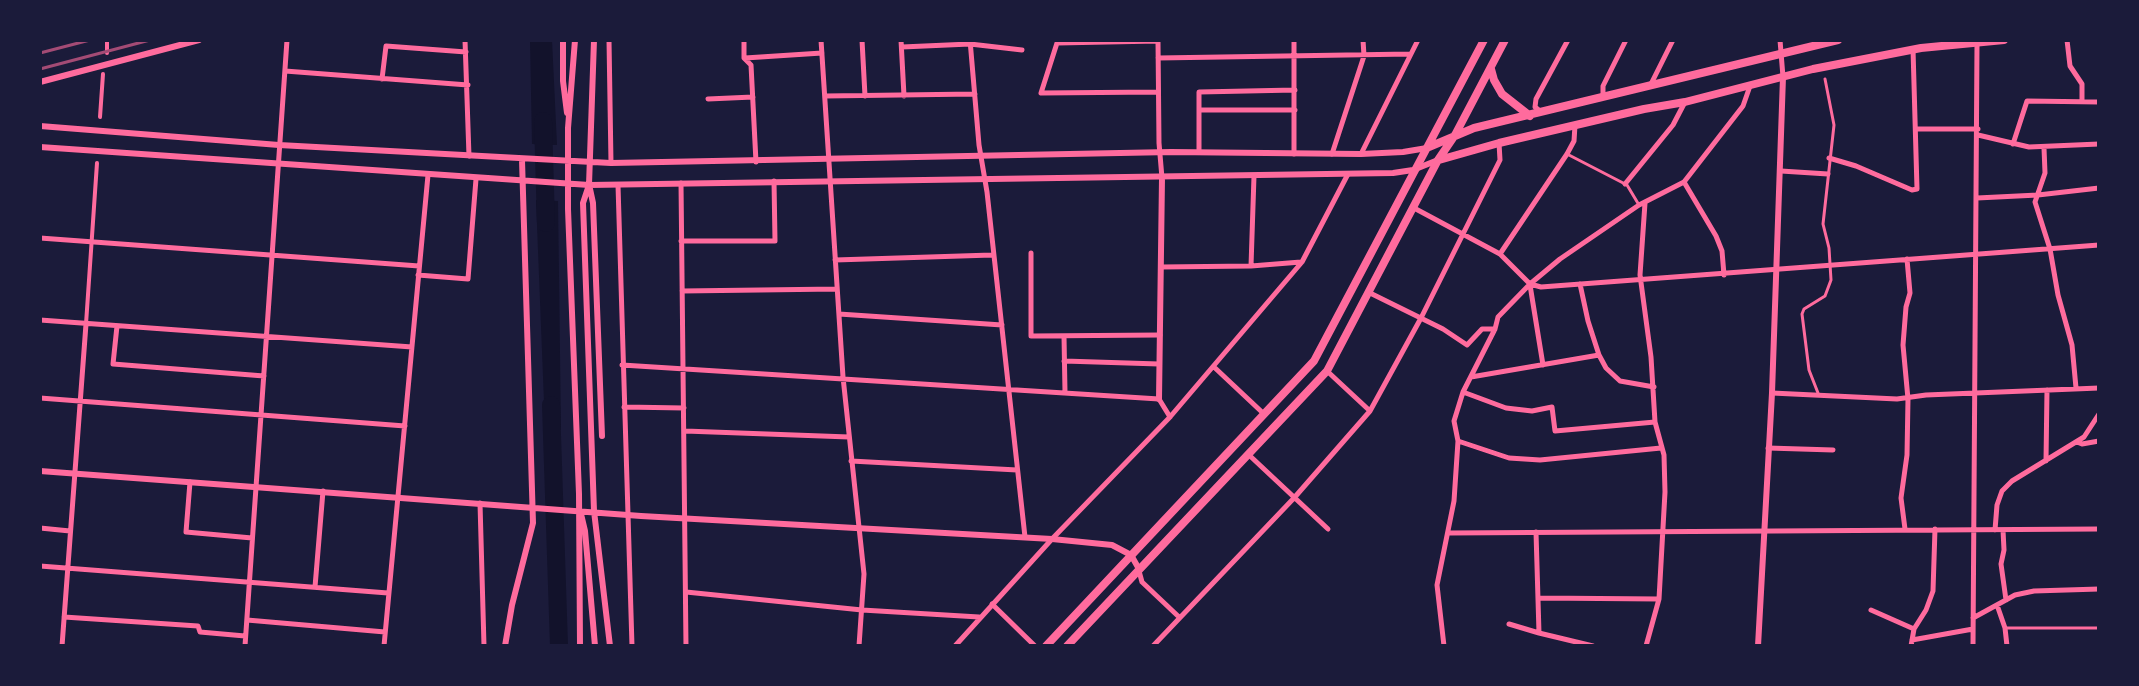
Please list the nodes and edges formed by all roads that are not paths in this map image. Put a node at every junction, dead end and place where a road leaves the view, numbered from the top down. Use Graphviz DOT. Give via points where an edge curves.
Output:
graph roads {
  1 [pos="107,40"];
  2 [pos="199,40"];
  3 [pos="287,40"];
  4 [pos="465,40"];
  5 [pos="563,40"];
  6 [pos="575,40"];
  7 [pos="594,40"];
  8 [pos="609,40"];
  9 [pos="744,40"];
  10 [pos="821,40"];
  11 [pos="862,40"];
  12 [pos="1158,40"];
  13 [pos="1294,40"];
  14 [pos="1363,40"];
  15 [pos="1418,40"];
  16 [pos="1484,40"];
  17 [pos="1505,40"];
  18 [pos="1568,40"];
  19 [pos="1626,40"];
  20 [pos="1673,40"];
  21 [pos="1780,40"];
  22 [pos="1838,40"];
  23 [pos="2004,40"];
  24 [pos="2067,40"];
  25 [pos="970,42"];
  26 [pos="919,43"];
  27 [pos="1936,43"];
  28 [pos="1977,43"];
  29 [pos="901,44"];
  30 [pos="1913,49"];
  31 [pos="1022,50"];
  32 [pos="466,52"];
  33 [pos="107,53"];
  34 [pos="822,53"];
  35 [pos="1410,54"];
  36 [pos="1780,54"];
  37 [pos="1295,56"];
  38 [pos="1364,56"];
  39 [pos="744,58"];
  40 [pos="1158,58"];
  41 [pos="1491,68"];
  42 [pos="285,71"];
  43 [pos="103,74"];
  44 [pos="1783,77"];
  45 [pos="382,79"];
  46 [pos="1825,79"];
  47 [pos="40,82"];
  48 [pos="1651,84"];
  49 [pos="468,85"];
  50 [pos="1751,85"];
  51 [pos="1295,90"];
  52 [pos="1158,92"];
  53 [pos="975,94"];
  54 [pos="825,96"];
  55 [pos="865,96"];
  56 [pos="904,96"];
  57 [pos="753,97"];
  58 [pos="1603,98"];
  59 [pos="708,99"];
  60 [pos="2082,101"];
  61 [pos="1685,102"];
  62 [pos="2099,102"];
  63 [pos="1199,110"];
  64 [pos="1295,110"];
  65 [pos="1542,113"];
  66 [pos="1530,116"];
  67 [pos="100,117"];
  68 [pos="1575,124"];
  69 [pos="40,126"];
  70 [pos="568,128"];
  71 [pos="1916,129"];
  72 [pos="1978,132"];
  73 [pos="1455,135"];
  74 [pos="1499,143"];
  75 [pos="2013,144"];
  76 [pos="2099,144"];
  77 [pos="279,145"];
  78 [pos="40,147"];
  79 [pos="1427,148"];
  80 [pos="2044,148"];
  81 [pos="1199,152"];
  82 [pos="1160,153"];
  83 [pos="1294,154"];
  84 [pos="1332,154"];
  85 [pos="1361,154"];
  86 [pos="1567,154"];
  87 [pos="469,156"];
  88 [pos="981,156"];
  89 [pos="1829,158"];
  90 [pos="522,160"];
  91 [pos="829,160"];
  92 [pos="1438,160"];
  93 [pos="568,162"];
  94 [pos="590,162"];
  95 [pos="756,162"];
  96 [pos="97,163"];
  97 [pos="279,163"];
  98 [pos="611,163"];
  99 [pos="1413,170"];
  100 [pos="1781,171"];
  101 [pos="1348,173"];
  102 [pos="1828,174"];
  103 [pos="428,175"];
  104 [pos="1254,176"];
  105 [pos="1162,178"];
  106 [pos="476,179"];
  107 [pos="985,179"];
  108 [pos="829,180"];
  109 [pos="774,181"];
  110 [pos="523,182"];
  111 [pos="1684,182"];
  112 [pos="681,183"];
  113 [pos="1625,184"];
  114 [pos="568,185"];
  115 [pos="589,185"];
  116 [pos="618,185"];
  117 [pos="2099,188"];
  118 [pos="2038,195"];
  119 [pos="1977,198"];
  120 [pos="1642,204"];
  121 [pos="1414,208"];
  122 [pos="1463,235"];
  123 [pos="40,238"];
  124 [pos="91,241"];
  125 [pos="681,241"];
  126 [pos="2099,245"];
  127 [pos="2050,249"];
  128 [pos="1031,253"];
  129 [pos="1500,254"];
  130 [pos="1975,254"];
  131 [pos="273,255"];
  132 [pos="992,255"];
  133 [pos="1907,259"];
  134 [pos="835,260"];
  135 [pos="1302,262"];
  136 [pos="419,266"];
  137 [pos="1251,266"];
  138 [pos="1831,266"];
  139 [pos="1161,267"];
  140 [pos="1777,270"];
  141 [pos="418,275"];
  142 [pos="1724,275"];
  143 [pos="1641,280"];
  144 [pos="1530,284"];
  145 [pos="1580,284"];
  146 [pos="837,289"];
  147 [pos="682,291"];
  148 [pos="1370,293"];
  149 [pos="839,314"];
  150 [pos="1421,318"];
  151 [pos="40,320"];
  152 [pos="86,324"];
  153 [pos="1002,325"];
  154 [pos="117,326"];
  155 [pos="1495,329"];
  156 [pos="1160,335"];
  157 [pos="1064,336"];
  158 [pos="267,337"];
  159 [pos="412,347"];
  160 [pos="1599,355"];
  161 [pos="1064,361"];
  162 [pos="1159,364"];
  163 [pos="622,365"];
  164 [pos="1543,365"];
  165 [pos="1214,367"];
  166 [pos="683,369"];
  167 [pos="1327,371"];
  168 [pos="264,376"];
  169 [pos="843,377"];
  170 [pos="1471,377"];
  171 [pos="1654,387"];
  172 [pos="2076,388"];
  173 [pos="2099,388"];
  174 [pos="1007,390"];
  175 [pos="2047,390"];
  176 [pos="1065,392"];
  177 [pos="1463,392"];
  178 [pos="1974,392"];
  179 [pos="1772,393"];
  180 [pos="1818,394"];
  181 [pos="40,398"];
  182 [pos="1159,399"];
  183 [pos="1908,399"];
  184 [pos="79,401"];
  185 [pos="624,407"];
  186 [pos="684,408"];
  187 [pos="1370,411"];
  188 [pos="1264,414"];
  189 [pos="2099,414"];
  190 [pos="261,416"];
  191 [pos="1170,417"];
  192 [pos="1655,422"];
  193 [pos="405,426"];
  194 [pos="685,431"];
  195 [pos="602,436"];
  196 [pos="849,437"];
  197 [pos="1458,441"];
  198 [pos="2099,441"];
  199 [pos="2077,442"];
  200 [pos="1661,448"];
  201 [pos="1768,448"];
  202 [pos="1833,450"];
  203 [pos="1248,454"];
  204 [pos="851,461"];
  205 [pos="2046,461"];
  206 [pos="1017,470"];
  207 [pos="40,471"];
  208 [pos="73,474"];
  209 [pos="190,482"];
  210 [pos="255,486"];
  211 [pos="323,491"];
  212 [pos="399,496"];
  213 [pos="1294,498"];
  214 [pos="480,502"];
  215 [pos="533,507"];
  216 [pos="580,510"];
  217 [pos="594,511"];
  218 [pos="628,515"];
  219 [pos="686,518"];
  220 [pos="858,527"];
  221 [pos="40,528"];
  222 [pos="1328,529"];
  223 [pos="1905,529"];
  224 [pos="1935,529"];
  225 [pos="2099,529"];
  226 [pos="1664,530"];
  227 [pos="1764,530"];
  228 [pos="1972,530"];
  229 [pos="1999,530"];
  230 [pos="70,531"];
  231 [pos="1536,532"];
  232 [pos="1449,533"];
  233 [pos="1025,537"];
  234 [pos="252,538"];
  235 [pos="1052,539"];
  236 [pos="1131,555"];
  237 [pos="40,566"];
  238 [pos="68,568"];
  239 [pos="1139,569"];
  240 [pos="249,581"];
  241 [pos="315,587"];
  242 [pos="2099,589"];
  243 [pos="686,592"];
  244 [pos="388,593"];
  245 [pos="1539,598"];
  246 [pos="1659,599"];
  247 [pos="2006,600"];
  248 [pos="992,604"];
  249 [pos="1997,605"];
  250 [pos="862,610"];
  251 [pos="1871,610"];
  252 [pos="64,617"];
  253 [pos="979,617"];
  254 [pos="1179,617"];
  255 [pos="1973,618"];
  256 [pos="247,620"];
  257 [pos="1509,624"];
  258 [pos="2005,628"];
  259 [pos="2099,628"];
  260 [pos="1914,629"];
  261 [pos="1973,629"];
  262 [pos="385,632"];
  263 [pos="1539,633"];
  264 [pos="245,636"];
  265 [pos="1556,639"];
  266 [pos="1912,643"];
  267 [pos="62,646"];
  268 [pos="245,646"];
  269 [pos="384,646"];
  270 [pos="484,646"];
  271 [pos="505,646"];
  272 [pos="580,646"];
  273 [pos="595,646"];
  274 [pos="610,646"];
  275 [pos="632,646"];
  276 [pos="686,646"];
  277 [pos="859,646"];
  278 [pos="955,646"];
  279 [pos="1035,646"];
  280 [pos="1046,646"];
  281 [pos="1067,646"];
  282 [pos="1153,646"];
  283 [pos="1444,646"];
  284 [pos="1552,646"];
  285 [pos="1593,646"];
  286 [pos="1646,646"];
  287 [pos="1758,646"];
  288 [pos="1973,646"];
  289 [pos="2007,646"];
  1 -- 33 [label="street"];
  2 -- 47 [label="street"];
  3 -- 42 [label="street"];
  4 -- 32 [label="street"];
  5 -- 70 [label="street"];
  6 -- 70 [label="street"];
  7 -- 94 [label="street"];
  8 -- 98 [label="street"];
  9 -- 39 [label="street"];
  10 -- 34 [label="street"];
  11 -- 55 [label="street"];
  12 -- 40 [label="street"];
  12 -- 52 [label="street" via="1057,43 1041,93"];
  13 -- 37 [label="street"];
  14 -- 38 [label="street"];
  15 -- 35 [label="street"];
  16 -- 79 [label="main road"];
  17 -- 41 [label="main road"];
  18 -- 65 [label="street" via="1536,99 1535,107"];
  19 -- 58 [label="street" via="1603,86"];
  20 -- 48 [label="street"];
  21 -- 36 [label="street"];
  22 -- 36 [label="main road"];
  23 -- 28 [label="main road"];
  24 -- 60 [label="street" via="2070,66 2082,84"];
  25 -- 26 [label="street"];
  25 -- 31 [label="street"];
  25 -- 53 [label="street"];
  26 -- 29 [label="street"];
  27 -- 28 [label="main road"];
  27 -- 30 [label="main road"];
  28 -- 72 [label="street"];
  29 -- 56 [label="street"];
  30 -- 44 [label="main road"];
  30 -- 71 [label="street"];
  32 -- 45 [label="street" via="386,46"];
  32 -- 49 [label="street"];
  34 -- 39 [label="street"];
  34 -- 54 [label="street"];
  35 -- 38 [label="street"];
  35 -- 85 [label="street"];
  36 -- 44 [label="street"];
  36 -- 48 [label="main road"];
  37 -- 38 [label="street"];
  37 -- 40 [label="street"];
  37 -- 51 [label="street"];
  38 -- 84 [label="street"];
  39 -- 57 [label="street" via="751,65"];
  40 -- 52 [label="street"];
  41 -- 66 [label="main road" via="1502,94"];
  41 -- 73 [label="main road"];
  42 -- 45 [label="street"];
  42 -- 77 [label="street"];
  43 -- 67 [label="street"];
  44 -- 50 [label="main road"];
  44 -- 100 [label="street"];
  45 -- 49 [label="street"];
  46 -- 89 [label="lane" via="1834,125"];
  48 -- 58 [label="main road"];
  49 -- 87 [label="street"];
  50 -- 61 [label="main road"];
  50 -- 111 [label="street" via="1743,106"];
  51 -- 63 [label="street" via="1199,92"];
  51 -- 64 [label="street"];
  52 -- 82 [label="street"];
  53 -- 56 [label="street"];
  53 -- 88 [label="street"];
  54 -- 55 [label="street"];
  54 -- 91 [label="street"];
  55 -- 56 [label="street"];
  57 -- 59 [label="street"];
  57 -- 95 [label="street"];
  58 -- 65 [label="main road"];
  60 -- 62 [label="street"];
  60 -- 75 [label="street" via="2027,101"];
  61 -- 68 [label="main road"];
  61 -- 113 [label="street"];
  63 -- 64 [label="street"];
  63 -- 81 [label="street"];
  64 -- 83 [label="street"];
  65 -- 66 [label="main road"];
  66 -- 73 [label="main road"];
  68 -- 74 [label="main road"];
  68 -- 86 [label="street"];
  69 -- 77 [label="street"];
  70 -- 93 [label="street"];
  71 -- 72 [label="street"];
  71 -- 89 [label="street" via="1917,189"];
  72 -- 75 [label="street"];
  72 -- 119 [label="street"];
  73 -- 79 [label="main road"];
  73 -- 92 [label="main road"];
  74 -- 92 [label="main road"];
  74 -- 122 [label="street" via="1500,160"];
  75 -- 80 [label="street"];
  76 -- 80 [label="street"];
  77 -- 87 [label="street"];
  77 -- 97 [label="street"];
  78 -- 97 [label="street"];
  79 -- 85 [label="street"];
  79 -- 99 [label="main road"];
  80 -- 118 [label="street" via="2045,173"];
  81 -- 82 [label="street"];
  81 -- 83 [label="street"];
  82 -- 88 [label="street"];
  82 -- 105 [label="street"];
  83 -- 84 [label="street"];
  84 -- 85 [label="street"];
  86 -- 113 [label="lane"];
  86 -- 129 [label="street"];
  87 -- 90 [label="street"];
  88 -- 91 [label="street"];
  88 -- 107 [label="street"];
  89 -- 102 [label="lane"];
  90 -- 93 [label="street"];
  90 -- 110 [label="street"];
  91 -- 95 [label="street"];
  91 -- 108 [label="street"];
  92 -- 99 [label="street"];
  92 -- 121 [label="main road"];
  93 -- 94 [label="street"];
  93 -- 114 [label="street"];
  94 -- 98 [label="street"];
  94 -- 115 [label="street"];
  95 -- 98 [label="street"];
  96 -- 124 [label="street"];
  97 -- 103 [label="street"];
  97 -- 131 [label="street"];
  99 -- 101 [label="street"];
  99 -- 188 [label="main road" via="1314,361"];
  100 -- 102 [label="street"];
  100 -- 140 [label="street"];
  101 -- 104 [label="street"];
  101 -- 135 [label="street"];
  102 -- 138 [label="lane" via="1823,224"];
  103 -- 106 [label="street"];
  103 -- 136 [label="street"];
  104 -- 105 [label="street"];
  104 -- 137 [label="street"];
  105 -- 107 [label="street"];
  105 -- 139 [label="street"];
  106 -- 110 [label="street"];
  106 -- 141 [label="street" via="468,279"];
  107 -- 108 [label="street"];
  107 -- 132 [label="street"];
  108 -- 109 [label="street"];
  108 -- 134 [label="street"];
  109 -- 112 [label="street"];
  109 -- 125 [label="street" via="775,241"];
  110 -- 114 [label="street"];
  110 -- 215 [label="street"];
  111 -- 120 [label="street"];
  111 -- 142 [label="street" via="1716,236"];
  112 -- 116 [label="street"];
  112 -- 125 [label="street"];
  113 -- 120 [label="lane"];
  114 -- 115 [label="street"];
  114 -- 216 [label="street"];
  115 -- 116 [label="street"];
  115 -- 195 [label="street"];
  115 -- 217 [label="street" via="583,203"];
  116 -- 163 [label="street"];
  117 -- 118 [label="street"];
  118 -- 119 [label="street"];
  118 -- 127 [label="street" via="2035,202"];
  119 -- 130 [label="street"];
  120 -- 143 [label="street"];
  120 -- 144 [label="street"];
  121 -- 122 [label="street"];
  121 -- 148 [label="main road"];
  122 -- 129 [label="street"];
  122 -- 150 [label="street"];
  123 -- 124 [label="street"];
  124 -- 131 [label="street"];
  124 -- 152 [label="street"];
  125 -- 147 [label="street"];
  126 -- 127 [label="street"];
  127 -- 130 [label="street"];
  127 -- 172 [label="street"];
  128 -- 157 [label="street" via="1031,336"];
  129 -- 144 [label="street"];
  130 -- 133 [label="street"];
  130 -- 178 [label="street"];
  131 -- 136 [label="street"];
  131 -- 158 [label="street"];
  132 -- 134 [label="street"];
  132 -- 153 [label="street"];
  133 -- 138 [label="street"];
  133 -- 183 [label="street" via="1910,293 1903,345"];
  134 -- 146 [label="street"];
  135 -- 137 [label="street"];
  135 -- 165 [label="street"];
  136 -- 141 [label="street"];
  137 -- 139 [label="street"];
  138 -- 140 [label="street"];
  138 -- 180 [label="lane" via="1825,296 1802,314 1809,370"];
  139 -- 156 [label="street"];
  140 -- 142 [label="street"];
  140 -- 179 [label="street"];
  141 -- 159 [label="street"];
  142 -- 143 [label="street"];
  143 -- 145 [label="street"];
  143 -- 171 [label="street"];
  144 -- 145 [label="street"];
  144 -- 155 [label="street" via="1498,317"];
  144 -- 164 [label="street"];
  145 -- 160 [label="street"];
  146 -- 147 [label="street"];
  146 -- 149 [label="street"];
  147 -- 166 [label="street"];
  148 -- 150 [label="street"];
  148 -- 167 [label="main road"];
  149 -- 153 [label="street"];
  149 -- 169 [label="street"];
  150 -- 155 [label="street" via="1467,345 1482,329"];
  150 -- 187 [label="street"];
  151 -- 152 [label="street"];
  152 -- 154 [label="street"];
  152 -- 184 [label="street"];
  153 -- 174 [label="street"];
  154 -- 158 [label="street"];
  154 -- 168 [label="street" via="113,364"];
  155 -- 170 [label="street"];
  156 -- 157 [label="street"];
  156 -- 162 [label="street"];
  157 -- 161 [label="street"];
  158 -- 159 [label="street"];
  158 -- 168 [label="street"];
  159 -- 193 [label="street"];
  160 -- 164 [label="street"];
  160 -- 171 [label="street" via="1620,381"];
  161 -- 162 [label="street"];
  161 -- 176 [label="street"];
  162 -- 182 [label="street"];
  163 -- 166 [label="street"];
  163 -- 185 [label="street"];
  164 -- 170 [label="street"];
  165 -- 188 [label="street"];
  165 -- 191 [label="street"];
  166 -- 169 [label="street"];
  166 -- 186 [label="street"];
  167 -- 187 [label="street"];
  167 -- 203 [label="main road"];
  168 -- 190 [label="street"];
  169 -- 174 [label="street"];
  169 -- 196 [label="street"];
  170 -- 177 [label="street"];
  171 -- 192 [label="street"];
  172 -- 173 [label="street"];
  172 -- 175 [label="street"];
  174 -- 176 [label="street"];
  174 -- 206 [label="street"];
  175 -- 178 [label="street"];
  175 -- 205 [label="street"];
  176 -- 182 [label="street"];
  177 -- 192 [label="street" via="1506,408 1552,407 1555,431"];
  177 -- 197 [label="street" via="1454,421"];
  178 -- 183 [label="street"];
  178 -- 228 [label="street"];
  179 -- 180 [label="street"];
  179 -- 201 [label="street"];
  180 -- 183 [label="street"];
  181 -- 184 [label="street"];
  182 -- 191 [label="street"];
  183 -- 223 [label="street" via="1901,498"];
  184 -- 190 [label="street"];
  184 -- 208 [label="street"];
  185 -- 186 [label="street"];
  185 -- 218 [label="street"];
  186 -- 194 [label="street"];
  187 -- 213 [label="street"];
  188 -- 236 [label="main road"];
  189 -- 199 [label="street"];
  190 -- 193 [label="street"];
  190 -- 210 [label="street"];
  191 -- 235 [label="street"];
  192 -- 200 [label="street"];
  193 -- 212 [label="street"];
  194 -- 196 [label="street"];
  194 -- 219 [label="street"];
  196 -- 204 [label="street"];
  197 -- 200 [label="street" via="1509,458 1540,460"];
  197 -- 232 [label="street"];
  198 -- 199 [label="street"];
  199 -- 205 [label="street"];
  200 -- 226 [label="street"];
  201 -- 202 [label="street"];
  201 -- 227 [label="street"];
  203 -- 213 [label="street"];
  203 -- 239 [label="main road"];
  204 -- 206 [label="street"];
  204 -- 220 [label="street"];
  205 -- 229 [label="street" via="2002,491"];
  206 -- 233 [label="street"];
  207 -- 208 [label="street"];
  208 -- 209 [label="street"];
  208 -- 230 [label="street"];
  209 -- 210 [label="street"];
  209 -- 234 [label="street" via="186,532"];
  210 -- 211 [label="street"];
  210 -- 234 [label="street"];
  211 -- 212 [label="street"];
  211 -- 241 [label="street"];
  212 -- 214 [label="street"];
  212 -- 244 [label="street"];
  213 -- 222 [label="street"];
  213 -- 254 [label="street"];
  214 -- 215 [label="street"];
  214 -- 270 [label="street"];
  215 -- 216 [label="street"];
  215 -- 271 [label="street"];
  216 -- 217 [label="street"];
  216 -- 272 [label="street"];
  216 -- 273 [label="street"];
  217 -- 218 [label="street"];
  217 -- 274 [label="street"];
  218 -- 219 [label="street"];
  218 -- 275 [label="street"];
  219 -- 220 [label="street"];
  219 -- 243 [label="street"];
  220 -- 233 [label="street"];
  220 -- 250 [label="street"];
  221 -- 230 [label="street"];
  223 -- 224 [label="street"];
  223 -- 227 [label="street"];
  224 -- 228 [label="street"];
  224 -- 260 [label="street" via="1933,591"];
  225 -- 229 [label="street"];
  226 -- 227 [label="street"];
  226 -- 231 [label="street"];
  226 -- 246 [label="street"];
  227 -- 287 [label="street"];
  228 -- 229 [label="street"];
  228 -- 255 [label="street"];
  229 -- 247 [label="street"];
  230 -- 238 [label="street"];
  231 -- 232 [label="street"];
  231 -- 245 [label="street"];
  232 -- 283 [label="street" via="1437,585"];
  233 -- 235 [label="street"];
  234 -- 240 [label="street"];
  235 -- 236 [label="street" via="1112,545"];
  235 -- 248 [label="street"];
  236 -- 239 [label="street"];
  236 -- 280 [label="main road"];
  237 -- 238 [label="street"];
  238 -- 240 [label="street"];
  238 -- 252 [label="street"];
  239 -- 254 [label="street" via="1142,582"];
  239 -- 281 [label="main road"];
  240 -- 241 [label="street"];
  240 -- 256 [label="street"];
  241 -- 244 [label="street"];
  242 -- 247 [label="street" via="2034,591"];
  243 -- 250 [label="street"];
  243 -- 276 [label="street"];
  244 -- 262 [label="street"];
  245 -- 246 [label="street"];
  245 -- 263 [label="street"];
  246 -- 286 [label="street"];
  247 -- 249 [label="street"];
  248 -- 253 [label="street"];
  248 -- 279 [label="street"];
  249 -- 255 [label="street"];
  249 -- 258 [label="street"];
  250 -- 253 [label="street"];
  250 -- 277 [label="street"];
  251 -- 260 [label="street"];
  252 -- 264 [label="street" via="198,626 200,632"];
  252 -- 267 [label="street"];
  253 -- 278 [label="street"];
  254 -- 282 [label="street"];
  255 -- 261 [label="street"];
  256 -- 262 [label="street"];
  256 -- 264 [label="street"];
  257 -- 263 [label="street"];
  258 -- 259 [label="lane"];
  258 -- 289 [label="street"];
  260 -- 266 [label="street"];
  261 -- 266 [label="street"];
  261 -- 288 [label="street"];
  262 -- 269 [label="street"];
  263 -- 265 [label="street"];
  264 -- 268 [label="street"];
  265 -- 284 [label="street"];
  265 -- 285 [label="street"];
}
